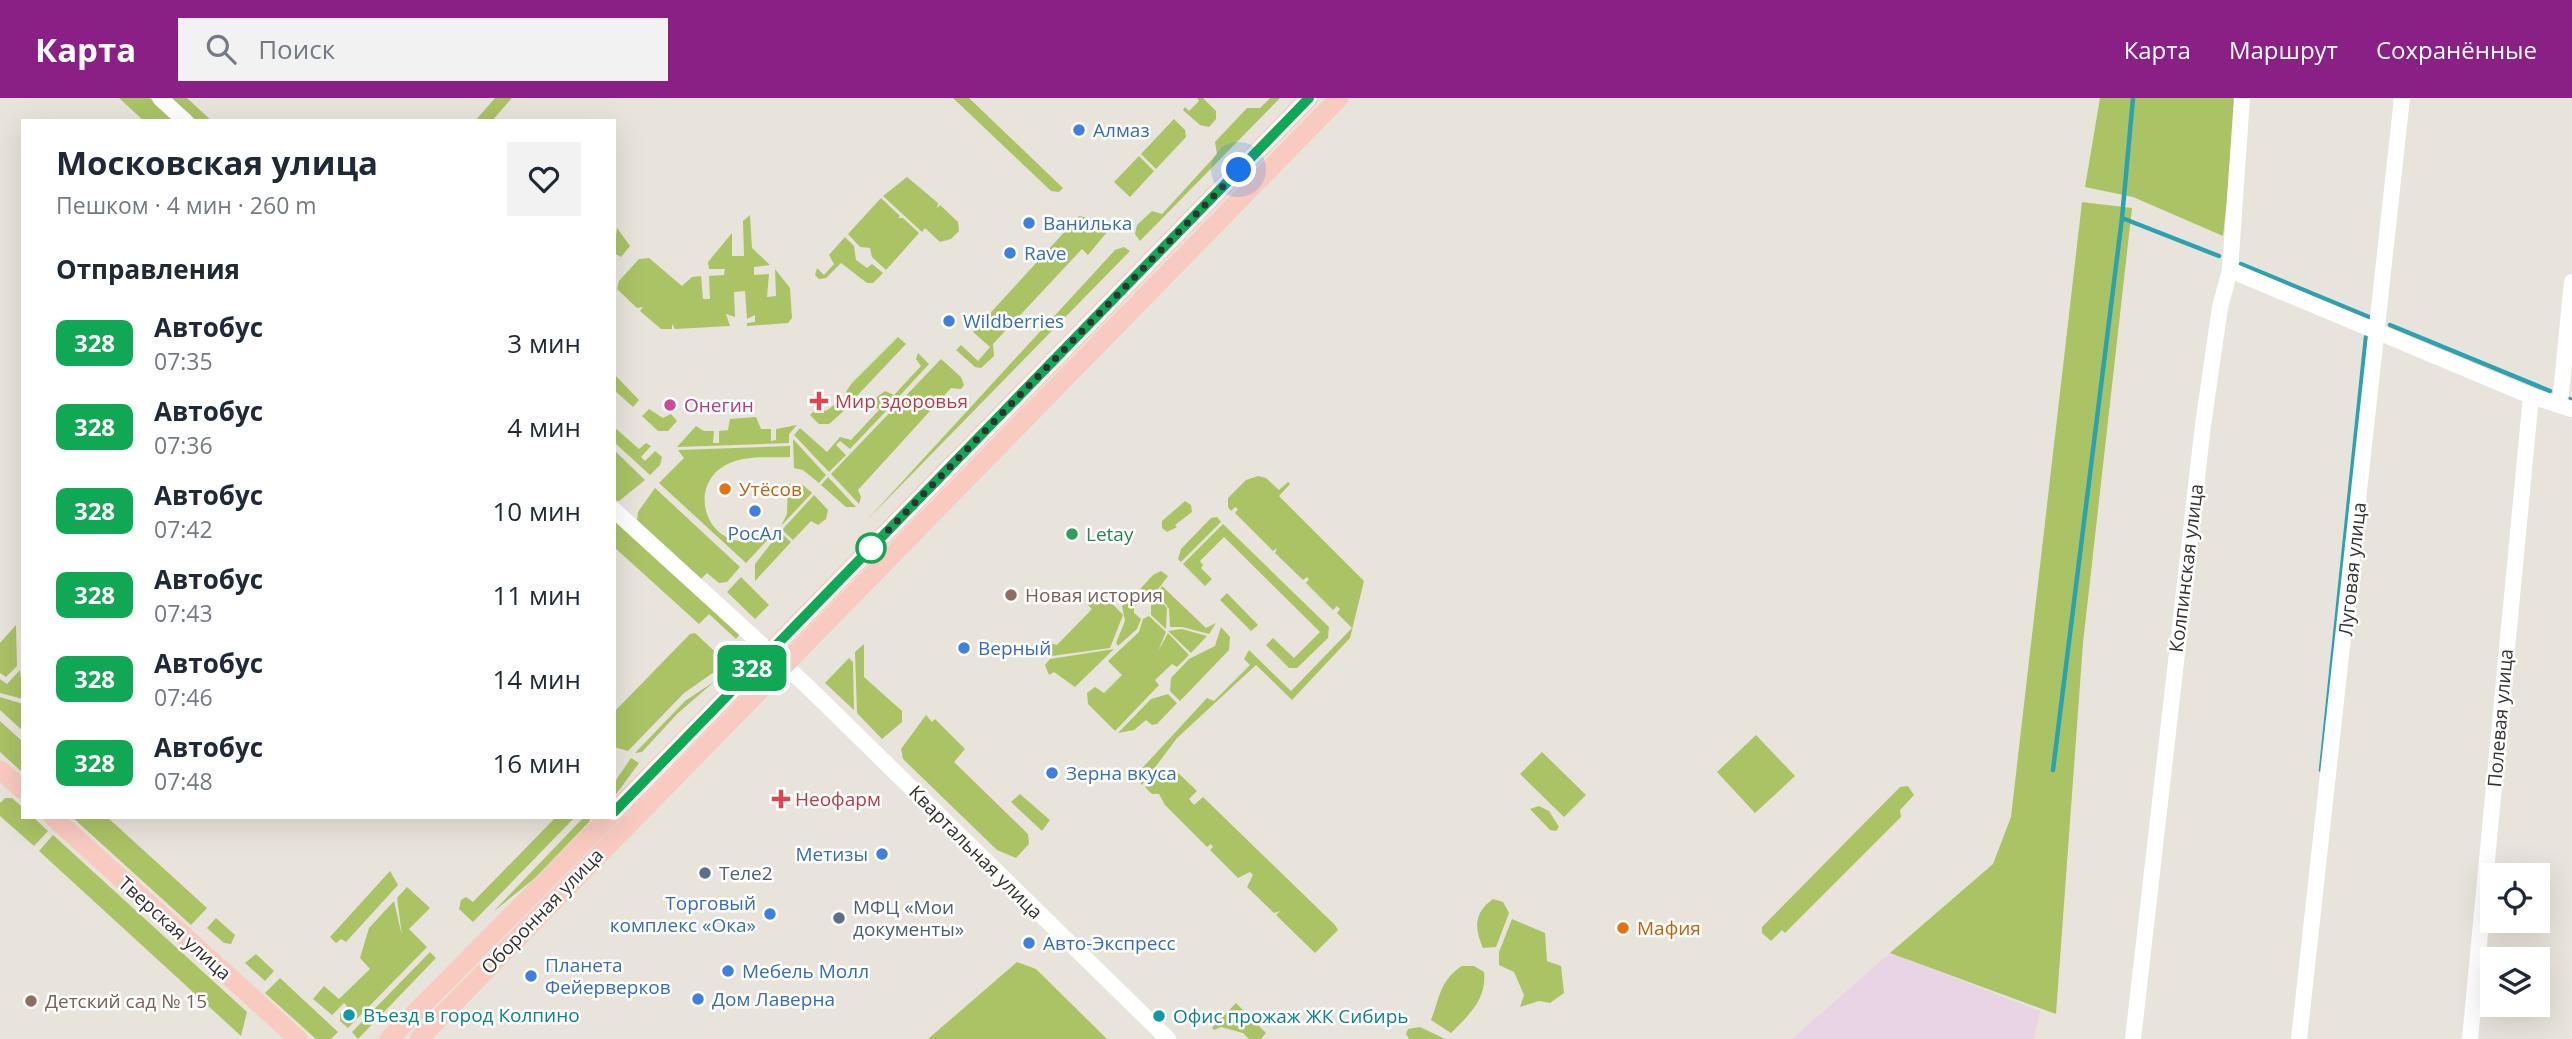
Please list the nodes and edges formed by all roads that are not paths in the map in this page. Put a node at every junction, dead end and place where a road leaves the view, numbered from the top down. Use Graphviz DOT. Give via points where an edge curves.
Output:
graph roads {
  1 [pos="160,98"];
  2 [pos="1309,98"];
  3 [pos="1339,98"];
  4 [pos="2242,98"];
  5 [pos="2402,98"];
  6 [pos="183,119"];
  7 [pos="2230,270"];
  8 [pos="2572,282"];
  9 [pos="2379,330"];
  10 [pos="2531,396"];
  11 [pos="2566,406"];
  12 [pos="616,512"];
  13 [pos="769,650"];
  14 [pos="784,665"];
  15 [pos="0,769"];
  16 [pos="21,788"];
  17 [pos="616,810"];
  18 [pos="55,819"];
  19 [pos="607,819"];
  20 [pos="298,1039"];
  21 [pos="388,1039"];
  22 [pos="419,1039"];
  23 [pos="1168,1039"];
  24 [pos="2133,1039"];
  25 [pos="2300,1039"];
  26 [pos="2469,1039"];
  1 -- 6 [label="street"];
  2 -- 13 [label="main road"];
  3 -- 14 [label="main road, Оборонная улица"];
  4 -- 7 [label="street, Колпинская улица"];
  5 -- 9 [label="street, Луговая улица"];
  7 -- 9 [label="street"];
  7 -- 24 [label="street, Колпинская улица" via="2220,307 2203,425"];
  8 -- 11 [label="street"];
  9 -- 10 [label="street"];
  9 -- 25 [label="street, Луговая улица"];
  10 -- 11 [label="street"];
  10 -- 26 [label="street, Полевая улица"];
  12 -- 13 [label="street, Квартальная улица"];
  13 -- 14 [label="street, Квартальная улица"];
  13 -- 17 [label="main road"];
  14 -- 22 [label="main road, Оборонная улица"];
  14 -- 23 [label="street, Квартальная улица"];
  15 -- 16 [label="main road"];
  18 -- 20 [label="main road, Тверская улица"];
  19 -- 21 [label="main road, Оборонная улица"];
}
